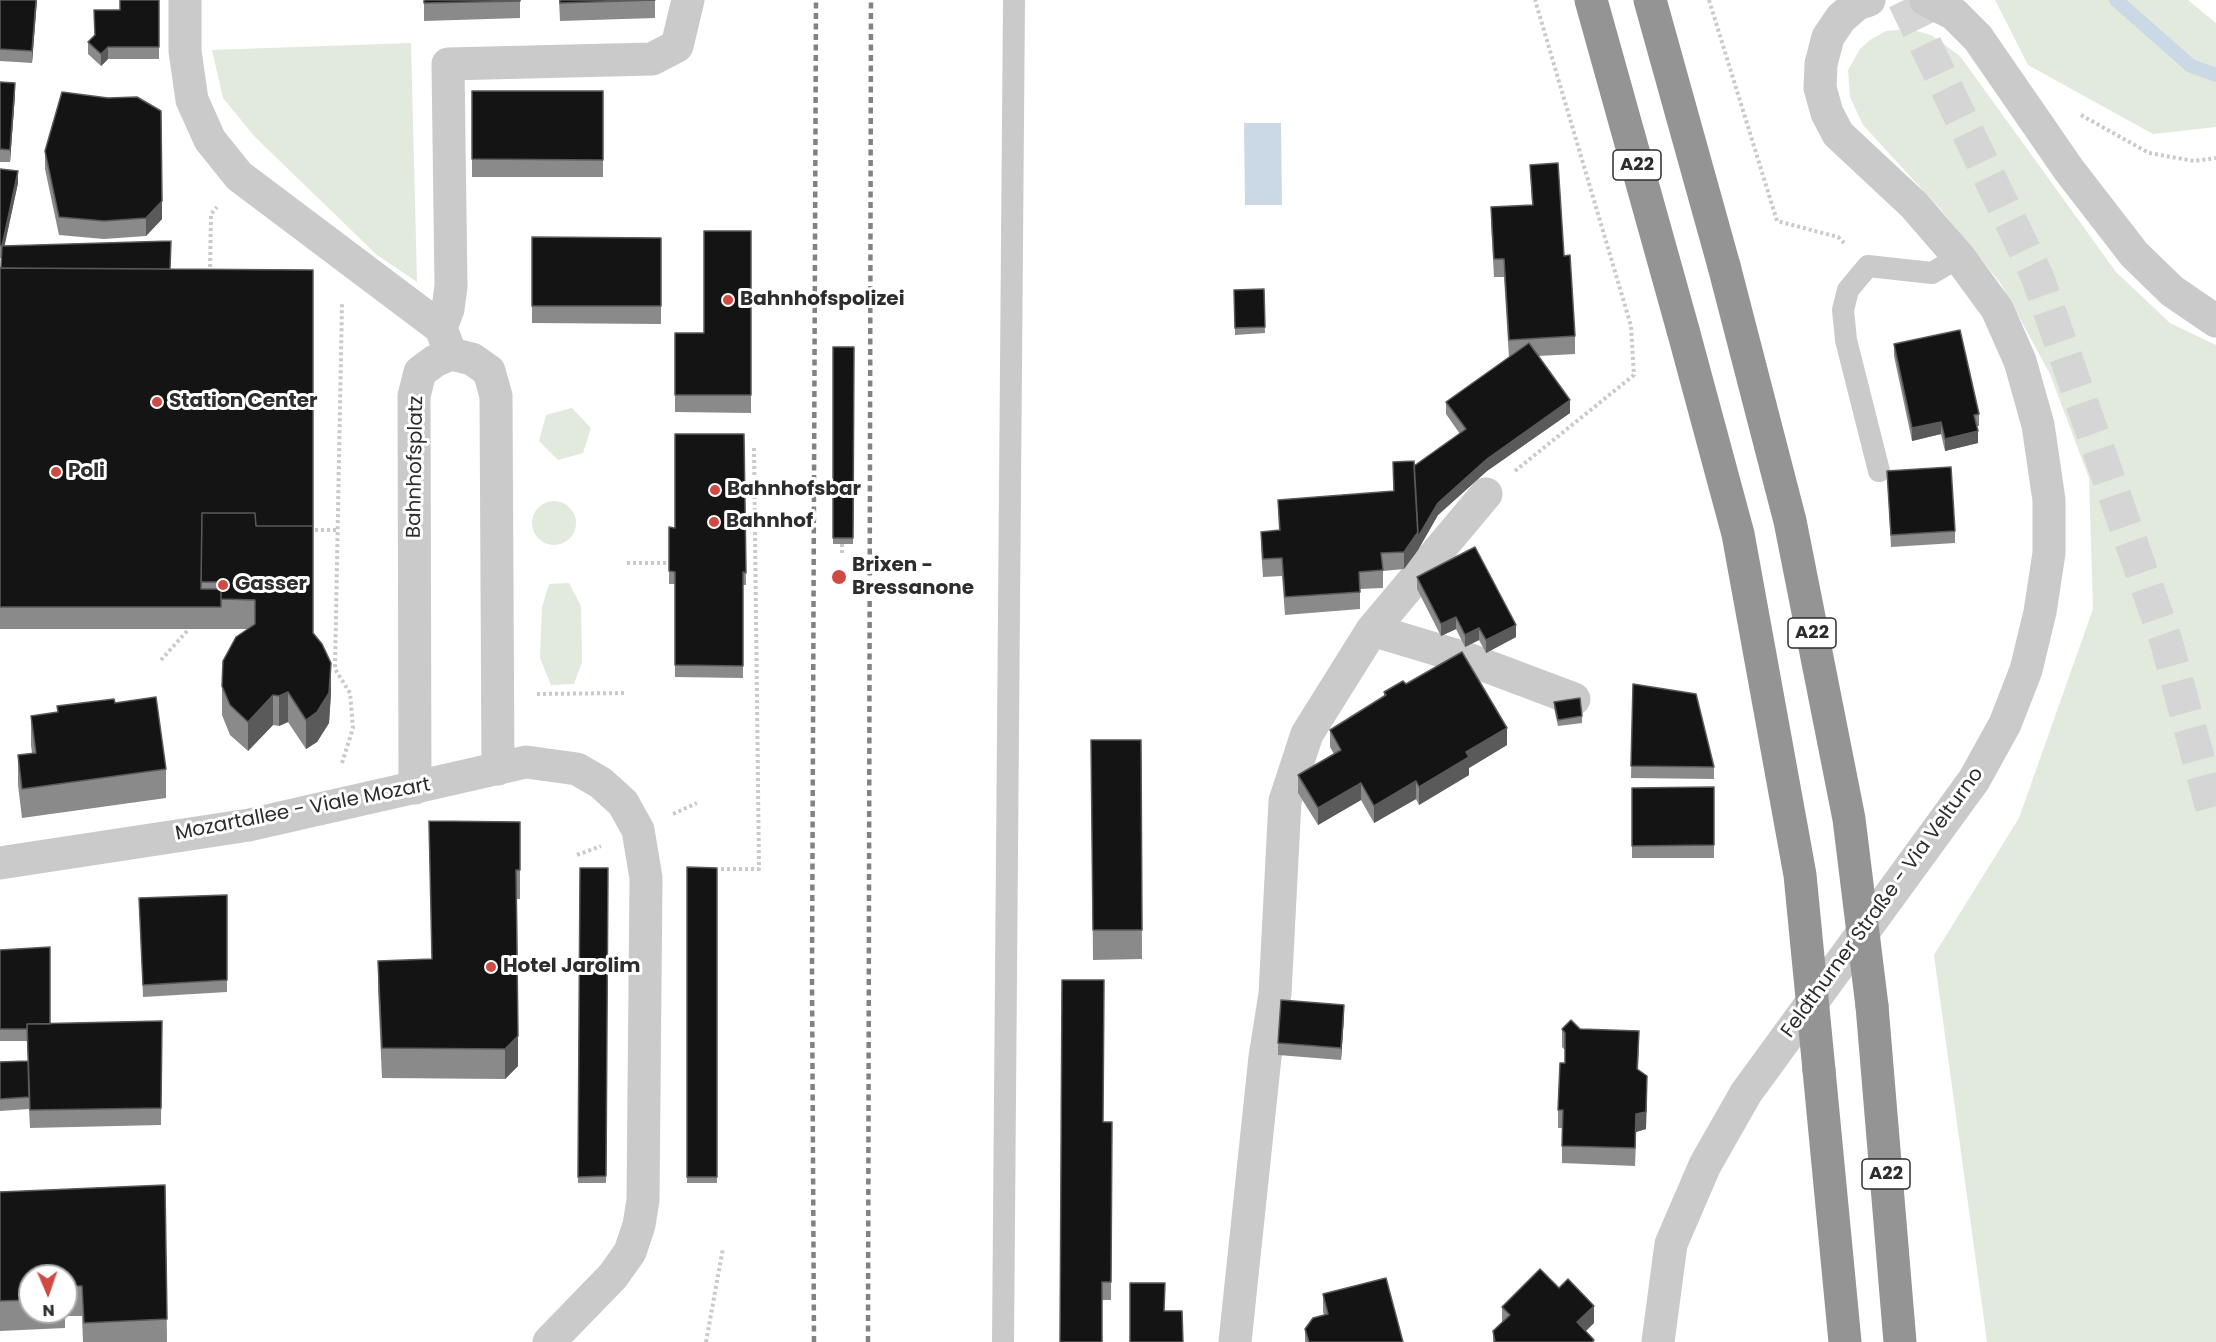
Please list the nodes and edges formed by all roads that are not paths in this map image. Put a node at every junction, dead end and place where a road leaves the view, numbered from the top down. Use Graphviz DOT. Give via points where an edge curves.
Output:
graph roads {
  1 [pos="185,0"];
  2 [pos="688,0"];
  3 [pos="1014,0"];
  4 [pos="1592,0"];
  5 [pos="1650,0"];
  6 [pos="1869,0"];
  7 [pos="1926,0"];
  8 [pos="1959,256"];
  9 [pos="2216,321"];
  10 [pos="446,341"];
  11 [pos="1879,471"];
  12 [pos="1486,494"];
  13 [pos="1372,630"];
  14 [pos="1574,699"];
  15 [pos="498,769"];
  16 [pos="415,788"];
  17 [pos="0,863"];
  18 [pos="549,1342"];
  19 [pos="1003,1342"];
  20 [pos="1235,1342"];
  21 [pos="1658,1342"];
  22 [pos="1845,1342"];
  23 [pos="1900,1342"];
  1 -- 10 [label="street" via="185,51 192,100 210,140 239,176 343,254"];
  2 -- 10 [label="street" via="676,46 652,59 448,64 451,286"];
  3 -- 19 [label="lane"];
  4 -- 22 [label="highway, A22, bridge" via="1738,534 1800,875"];
  5 -- 23 [label="highway, A22, bridge" via="1790,521 1849,819 1872,1006"];
  6 -- 8 [label="street, Feldthurner Straße - Via Velturno" via="1857,4 1841,18 1828,37 1820,88 1827,113 1838,134 1914,205"];
  7 -- 9 [label="street" via="1954,14 1978,38 2069,170 2134,254 2172,291"];
  8 -- 11 [label="lane" via="1932,273 1868,266 1848,290 1843,310 1846,340"];
  8 -- 21 [label="street, Feldthurner Straße - Via Velturno" via="1997,309 2020,360 2038,425 2049,500 2049,552 2026,670 2005,724 1974,780 1746,1093 1705,1165 1671,1244"];
  10 -- 15 [label="street" via="489,370 496,396"];
  10 -- 16 [label="street, Bahnhofsplatz" via="420,372 414,396"];
  12 -- 13 [label="street"];
  13 -- 14 [label="street" via="1465,658"];
  13 -- 20 [label="street" via="1308,734 1285,801 1275,994"];
  15 -- 16 [label="street, Mozartallee - Viale Mozart"];
  15 -- 18 [label="street, Mozartallee - Viale Mozart" via="526,762 551,764 577,769 601,783 623,803 638,830 646,878 643,1200 639,1225 630,1252 613,1276"];
  16 -- 17 [label="street, Mozartallee - Viale Mozart" via="249,825"];
}
